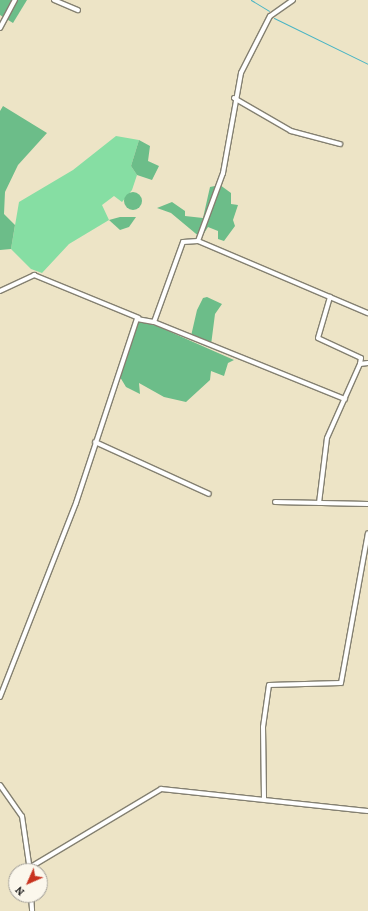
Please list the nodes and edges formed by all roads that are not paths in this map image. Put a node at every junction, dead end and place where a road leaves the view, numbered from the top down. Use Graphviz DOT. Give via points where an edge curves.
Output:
graph roads {
  1 [pos="15,0"];
  2 [pos="54,0"];
  3 [pos="293,0"];
  4 [pos="78,10"];
  5 [pos="0,28"];
  6 [pos="234,98"];
  7 [pos="340,144"];
  8 [pos="198,241"];
  9 [pos="0,291"];
  10 [pos="330,297"];
  11 [pos="368,312"];
  12 [pos="139,318"];
  13 [pos="154,322"];
  14 [pos="368,363"];
  15 [pos="360,364"];
  16 [pos="345,399"];
  17 [pos="95,442"];
  18 [pos="209,494"];
  19 [pos="275,502"];
  20 [pos="319,503"];
  21 [pos="368,504"];
  22 [pos="368,533"];
  23 [pos="0,697"];
  24 [pos="0,785"];
  25 [pos="264,798"];
  26 [pos="368,811"];
  27 [pos="29,863"];
  28 [pos="40,863"];
  1 -- 5 [label="street"];
  2 -- 4 [label="street"];
  3 -- 6 [label="street" via="266,21 241,73"];
  6 -- 7 [label="street" via="291,130"];
  6 -- 8 [label="street" via="223,173"];
  8 -- 10 [label="street"];
  8 -- 13 [label="street" via="183,242"];
  9 -- 12 [label="street" via="34,275"];
  10 -- 11 [label="street"];
  10 -- 15 [label="street" via="318,338 361,358"];
  12 -- 13 [label="street"];
  12 -- 17 [label="street"];
  13 -- 16 [label="street"];
  14 -- 15 [label="street"];
  15 -- 16 [label="street"];
  16 -- 20 [label="street" via="327,438"];
  17 -- 18 [label="street"];
  17 -- 23 [label="street" via="76,503"];
  19 -- 20 [label="street"];
  20 -- 21 [label="street"];
  22 -- 25 [label="street" via="341,683 269,686 262,726"];
  24 -- 27 [label="street" via="22,816"];
  25 -- 26 [label="street"];
  25 -- 28 [label="street" via="160,789"];
}
